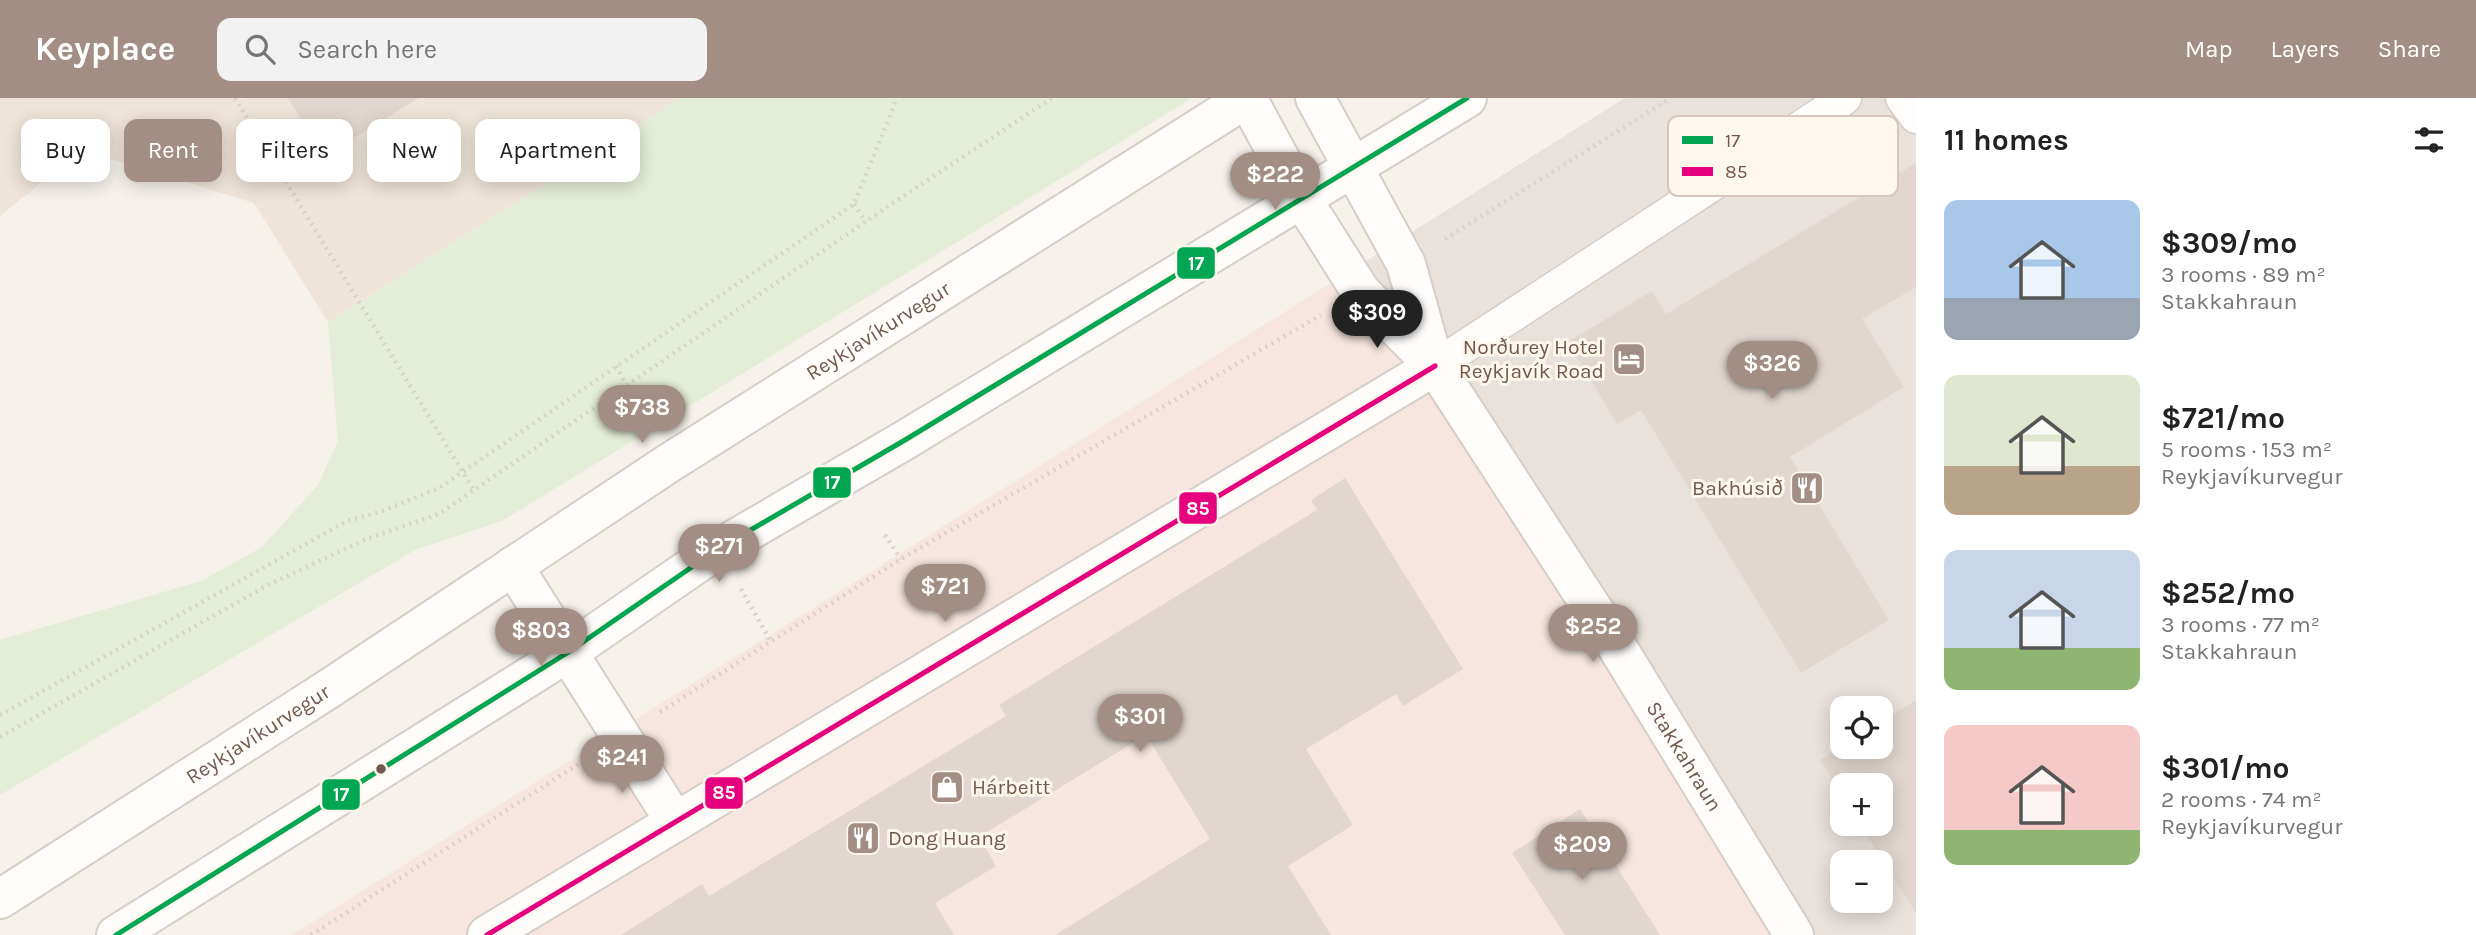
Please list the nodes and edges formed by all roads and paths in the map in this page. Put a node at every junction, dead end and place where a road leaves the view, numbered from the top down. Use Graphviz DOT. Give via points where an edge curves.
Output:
graph roads {
  1 [pos="235,98"];
  2 [pos="897,98"];
  3 [pos="1052,98"];
  4 [pos="1247,98"];
  5 [pos="1315,98"];
  6 [pos="1467,98"];
  7 [pos="1671,98"];
  8 [pos="1845,98"];
  9 [pos="1902,98"];
  10 [pos="1817,116"];
  11 [pos="1916,117"];
  12 [pos="1356,168"];
  13 [pos="1695,196"];
  14 [pos="1302,199"];
  15 [pos="854,204"];
  16 [pos="866,222"];
  17 [pos="1406,264"];
  18 [pos="1361,292"];
  19 [pos="616,366"];
  20 [pos="1434,366"];
  21 [pos="626,385"];
  22 [pos="651,430"];
  23 [pos="463,472"];
  24 [pos="473,490"];
  25 [pos="886,535"];
  26 [pos="901,559"];
  27 [pos="513,566"];
  28 [pos="738,583"];
  29 [pos="770,640"];
  30 [pos="567,653"];
  31 [pos="0,715"];
  32 [pos="0,737"];
  33 [pos="621,738"];
  34 [pos="674,820"];
  35 [pos="74,851"];
  36 [pos="0,868"];
  37 [pos="0,899"];
  38 [pos="116,935"];
  39 [pos="311,935"];
  40 [pos="487,935"];
  41 [pos="1794,935"];
  1 -- 23 [label="path"];
  2 -- 15 [label="path"];
  3 -- 16 [label="path"];
  4 -- 14 [label="main road, Stakkahraun"];
  4 -- 27 [label="main road, Reykjavíkurvegur"];
  5 -- 12 [label="main road, Stakkahraun"];
  6 -- 12 [label="main road"];
  7 -- 17 [label="path"];
  8 -- 10 [label="lane"];
  9 -- 11 [label="lane"];
  12 -- 14 [label="main road"];
  12 -- 17 [label="main road, Stakkahraun"];
  13 -- 20 [label="lane"];
  14 -- 18 [label="main road, Stakkahraun"];
  14 -- 30 [label="main road" via="718,549"];
  15 -- 16 [label="path"];
  15 -- 19 [label="path"];
  16 -- 21 [label="path"];
  17 -- 20 [label="main road, Stakkahraun"];
  18 -- 20 [label="main road, Stakkahraun"];
  18 -- 26 [label="path"];
  19 -- 21 [label="path"];
  19 -- 23 [label="path"];
  20 -- 34 [label="main road"];
  20 -- 41 [label="main road, Stakkahraun" via="1619,649"];
  21 -- 22 [label="path"];
  21 -- 24 [label="path"];
  23 -- 24 [label="path"];
  23 -- 31 [label="path" via="439,488 347,521"];
  24 -- 32 [label="path" via="439,514 366,539 268,584"];
  25 -- 26 [label="path"];
  26 -- 29 [label="path"];
  27 -- 30 [label="main road"];
  27 -- 35 [label="main road, Reykjavíkurvegur"];
  28 -- 29 [label="path"];
  29 -- 33 [label="path"];
  30 -- 33 [label="main road"];
  30 -- 38 [label="main road"];
  33 -- 34 [label="main road"];
  33 -- 39 [label="path"];
  34 -- 40 [label="main road"];
  35 -- 36 [label="main road"];
  35 -- 37 [label="main road, Reykjavíkurvegur"];
}
